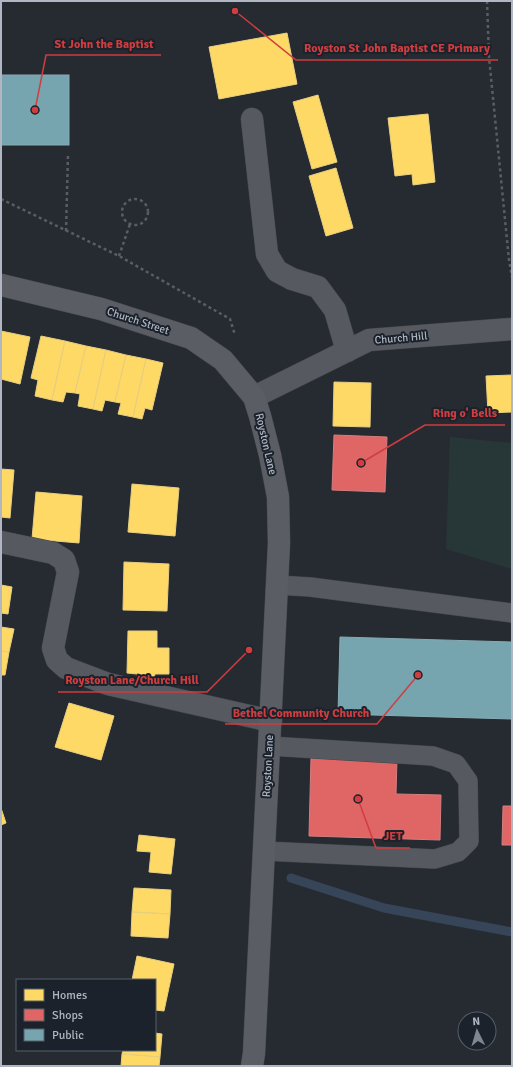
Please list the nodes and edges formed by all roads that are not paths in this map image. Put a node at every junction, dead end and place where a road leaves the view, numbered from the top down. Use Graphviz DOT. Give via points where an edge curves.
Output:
graph roads {
  1 [pos="252,119"];
  2 [pos="1,285"];
  3 [pos="512,329"];
  4 [pos="347,351"];
  5 [pos="254,396"];
  6 [pos="1,542"];
  7 [pos="277,585"];
  8 [pos="512,613"];
  9 [pos="271,720"];
  10 [pos="269,746"];
  11 [pos="264,851"];
  12 [pos="252,1066"];
  1 -- 4 [label="street" via="267,254 277,271 318,287 335,310"];
  2 -- 5 [label="main road, Church Street" via="101,309 191,338 224,360"];
  3 -- 4 [label="street, Church Hill" via="369,340"];
  4 -- 5 [label="street, Church Hill"];
  5 -- 7 [label="main road, Royston Lane" via="278,497"];
  6 -- 9 [label="street" via="53,553 64,560 68,572 53,648 57,660 66,668 108,684"];
  7 -- 8 [label="lane"];
  7 -- 9 [label="main road, Royston Lane"];
  9 -- 10 [label="main road, Royston Lane"];
  10 -- 11 [label="main road, Royston Lane"];
  10 -- 11 [label="lane" via="433,756 456,764 468,781 470,841 458,852 435,859"];
  11 -- 12 [label="main road, Royston Lane"];
}
